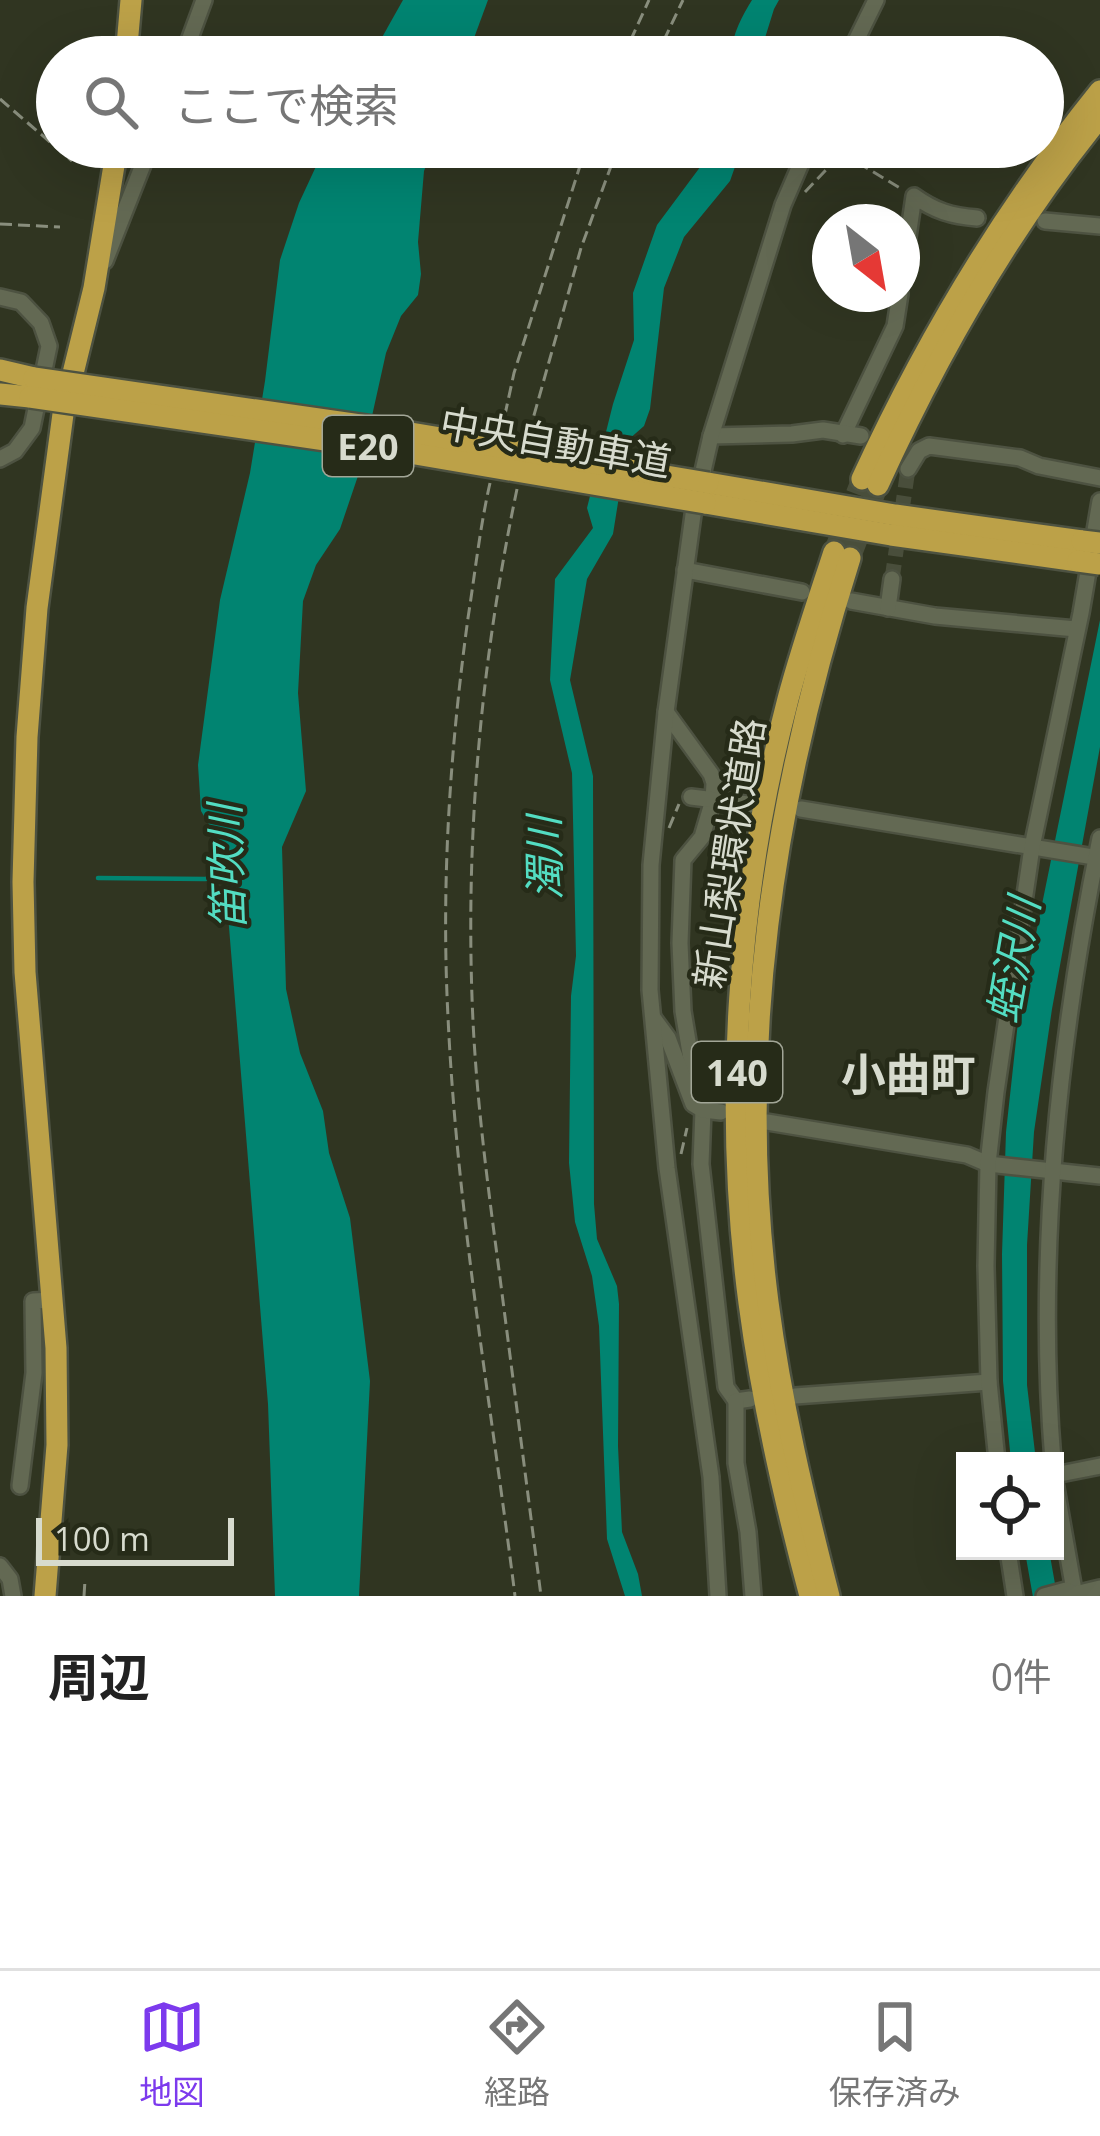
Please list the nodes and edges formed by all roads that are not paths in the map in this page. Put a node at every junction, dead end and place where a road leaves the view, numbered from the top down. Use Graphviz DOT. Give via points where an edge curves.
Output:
graph roads {
  1 [pos="130,0"];
  2 [pos="204,0"];
  3 [pos="876,0"];
  4 [pos="127,36"];
  5 [pos="191,36"];
  6 [pos="858,36"];
  7 [pos="1100,91"];
  8 [pos="1100,117"];
  9 [pos="1064,138"];
  10 [pos="1064,164"];
  11 [pos="114,168"];
  12 [pos="142,168"];
  13 [pos="799,168"];
  14 [pos="1041,168"];
  15 [pos="1061,168"];
  16 [pos="913,204"];
  17 [pos="977,218"];
  18 [pos="1045,221"];
  19 [pos="1095,226"];
  20 [pos="94,288"];
  21 [pos="0,297"];
  22 [pos="897,312"];
  23 [pos="0,372"];
  24 [pos="32,388"];
  25 [pos="0,394"];
  26 [pos="843,435"];
  27 [pos="711,436"];
  28 [pos="861,436"];
  29 [pos="0,459"];
  30 [pos="908,469"];
  31 [pos="1100,478"];
  32 [pos="1100,501"];
  33 [pos="1090,552"];
  34 [pos="685,570"];
  35 [pos="892,579"];
  36 [pos="802,592"];
  37 [pos="851,601"];
  38 [pos="888,608"];
  39 [pos="1076,628"];
  40 [pos="666,712"];
  41 [pos="691,797"];
  42 [pos="713,800"];
  43 [pos="756,805"];
  44 [pos="801,809"];
  45 [pos="1100,838"];
  46 [pos="1035,848"];
  47 [pos="1095,858"];
  48 [pos="653,1017"];
  49 [pos="706,1109"];
  50 [pos="767,1122"];
  51 [pos="992,1164"];
  52 [pos="1049,1170"];
  53 [pos="1100,1176"];
  54 [pos="53,1300"];
  55 [pos="988,1382"];
  56 [pos="795,1396"];
  57 [pos="996,1452"];
  58 [pos="1052,1452"];
  59 [pos="1100,1466"];
  60 [pos="1064,1476"];
  61 [pos="20,1486"];
  62 [pos="1064,1539"];
  63 [pos="1009,1560"];
  64 [pos="0,1566"];
  65 [pos="1100,1588"];
  66 [pos="1072,1593"];
  67 [pos="13,1596"];
  68 [pos="45,1596"];
  69 [pos="718,1596"];
  70 [pos="753,1596"];
  71 [pos="810,1596"];
  72 [pos="829,1596"];
  73 [pos="1015,1596"];
  74 [pos="1044,1596"];
  1 -- 4 [label="highway"];
  2 -- 5 [label="street"];
  3 -- 6 [label="street"];
  7 -- 9 [label="highway"];
  8 -- 10 [label="highway"];
  11 -- 20 [label="highway"];
  12 -- 20 [label="street"];
  13 -- 27 [label="street"];
  14 -- 15 [label="highway" via="922,357 870,482 971,302"];
  16 -- 17 [label="street" via="914,196 933,210"];
  18 -- 19 [label="street"];
  20 -- 54 [label="highway" via="63,414 44,544 23,812 25,972"];
  21 -- 29 [label="street" via="21,302 49,346 32,428"];
  22 -- 26 [label="street"];
  23 -- 24 [label="highway"];
  24 -- 25 [label="highway, 中央自動車道 / E20"];
  24 -- 33 [label="highway, 中央自動車道 / E20, bridge" via="380,448 895,515"];
  26 -- 27 [label="street"];
  26 -- 28 [label="street"];
  27 -- 34 [label="street"];
  30 -- 31 [label="street" via="916,449 929,446"];
  32 -- 39 [label="street"];
  34 -- 36 [label="street"];
  34 -- 40 [label="street"];
  35 -- 38 [label="street"];
  37 -- 38 [label="street"];
  38 -- 39 [label="street"];
  39 -- 46 [label="street"];
  40 -- 42 [label="street" via="711,773"];
  40 -- 48 [label="street" via="651,865"];
  41 -- 42 [label="street"];
  42 -- 43 [label="street"];
  42 -- 49 [label="street" via="703,837 683,860 680,943 683,1011"];
  44 -- 46 [label="street"];
  45 -- 47 [label="street"];
  46 -- 47 [label="street"];
  46 -- 51 [label="street"];
  47 -- 52 [label="street"];
  48 -- 49 [label="street"];
  48 -- 69 [label="street" via="711,1477"];
  49 -- 70 [label="street" via="701,1164 726,1388 743,1400 736,1463"];
  50 -- 51 [label="street"];
  51 -- 52 [label="street"];
  51 -- 55 [label="street"];
  52 -- 53 [label="street"];
  52 -- 58 [label="street"];
  54 -- 61 [label="street" via="33,1301 34,1373"];
  54 -- 68 [label="highway" via="57,1445"];
  55 -- 56 [label="street"];
  55 -- 57 [label="street"];
  59 -- 60 [label="street"];
  62 -- 66 [label="street"];
  63 -- 73 [label="street"];
  64 -- 67 [label="street"];
  65 -- 66 [label="street"];
  66 -- 74 [label="street"];
  71 -- 72 [label="highway, 新山梨環状道路 / 140" via="748,1298 737,1066 748,915 771,771 799,662 842,555 777,850 757,1065 767,1299"];
}
